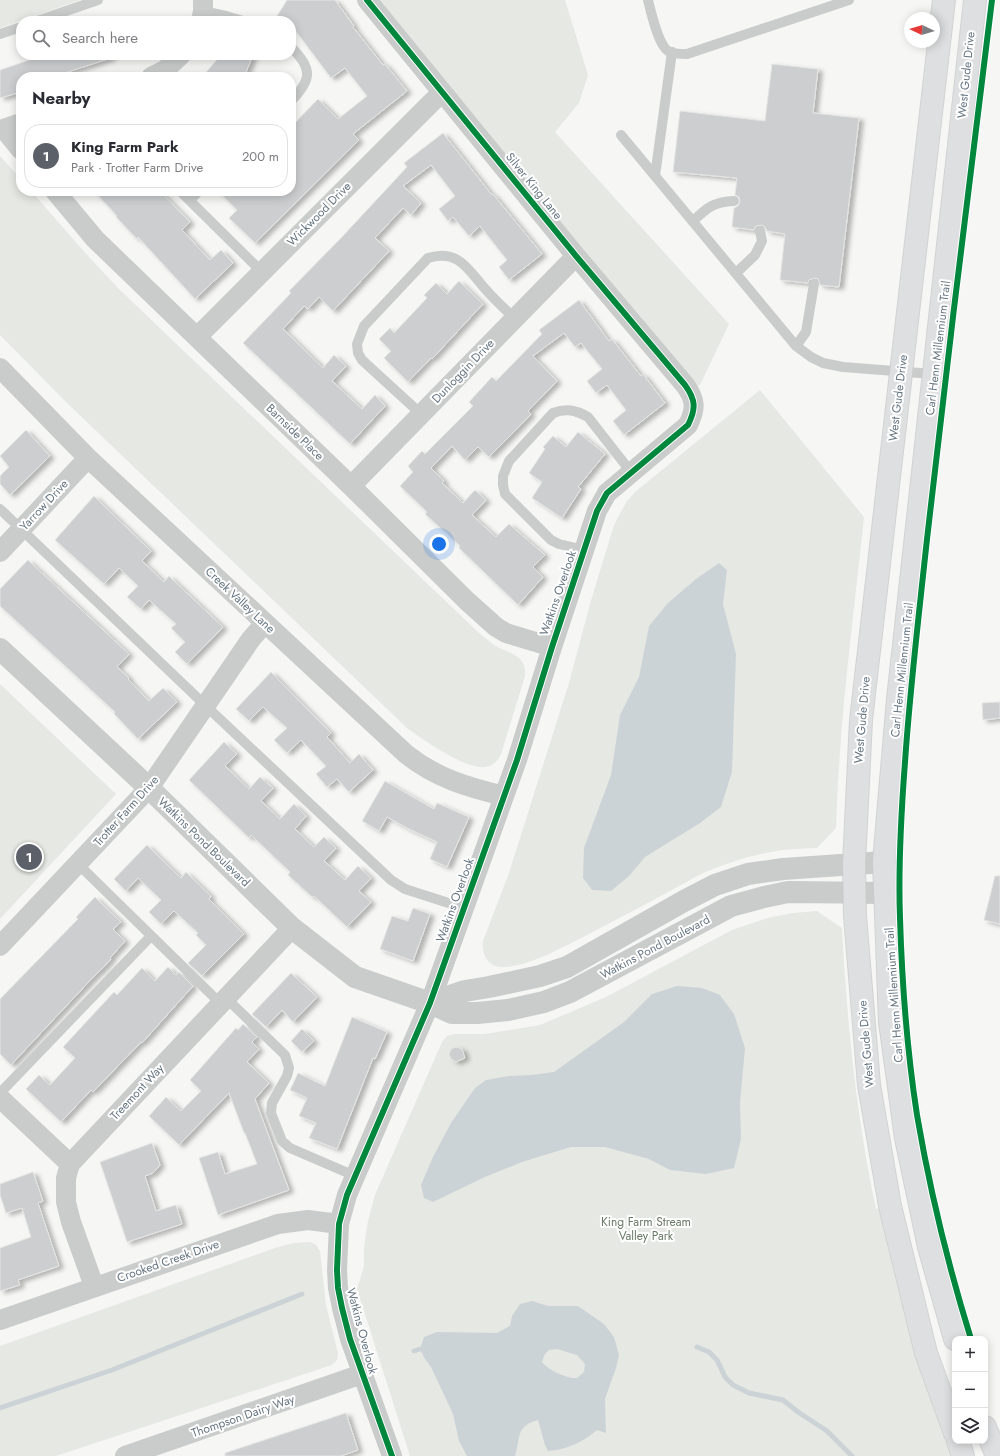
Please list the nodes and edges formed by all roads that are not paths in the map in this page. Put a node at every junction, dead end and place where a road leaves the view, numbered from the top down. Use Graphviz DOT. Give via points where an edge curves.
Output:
graph roads {
  1 [pos="98,0"];
  2 [pos="368,0"];
  3 [pos="648,0"];
  4 [pos="849,0"];
  5 [pos="944,0"];
  6 [pos="975,0"];
  7 [pos="202,11"];
  8 [pos="52,16"];
  9 [pos="226,16"];
  10 [pos="16,29"];
  11 [pos="0,34"];
  12 [pos="296,52"];
  13 [pos="672,52"];
  14 [pos="176,60"];
  15 [pos="161,72"];
  16 [pos="442,92"];
  17 [pos="296,95"];
  18 [pos="8,128"];
  19 [pos="621,135"];
  20 [pos="16,142"];
  21 [pos="655,176"];
  22 [pos="59,196"];
  23 [pos="186,196"];
  24 [pos="194,196"];
  25 [pos="190,200"];
  26 [pos="734,201"];
  27 [pos="693,221"];
  28 [pos="760,230"];
  29 [pos="576,256"];
  30 [pos="262,272"];
  31 [pos="736,273"];
  32 [pos="814,284"];
  33 [pos="514,318"];
  34 [pos="197,337"];
  35 [pos="796,346"];
  36 [pos="0,368"];
  37 [pos="901,372"];
  38 [pos="933,374"];
  39 [pos="685,385"];
  40 [pos="421,414"];
  41 [pos="88,458"];
  42 [pos="630,472"];
  43 [pos="351,486"];
  44 [pos="0,508"];
  45 [pos="21,529"];
  46 [pos="584,550"];
  47 [pos="0,552"];
  48 [pos="265,623"];
  49 [pos="552,647"];
  50 [pos="0,649"];
  51 [pos="206,706"];
  52 [pos="149,788"];
  53 [pos="504,796"];
  54 [pos="884,862"];
  55 [pos="78,864"];
  56 [pos="854,864"];
  57 [pos="855,893"];
  58 [pos="886,893"];
  59 [pos="464,908"];
  60 [pos="292,928"];
  61 [pos="151,936"];
  62 [pos="0,946"];
  63 [pos="223,1001"];
  64 [pos="430,1003"];
  65 [pos="0,1093"];
  66 [pos="0,1098"];
  67 [pos="70,1164"];
  68 [pos="356,1176"];
  69 [pos="339,1224"];
  70 [pos="94,1286"];
  71 [pos="0,1320"];
  72 [pos="954,1336"];
  73 [pos="362,1374"];
  74 [pos="952,1425"];
  75 [pos="988,1434"];
  76 [pos="959,1444"];
  77 [pos="153,1452"];
  78 [pos="125,1456"];
  79 [pos="392,1456"];
  80 [pos="963,1456"];
  81 [pos="997,1456"];
  1 -- 8 [label="lane"];
  2 -- 16 [label="street, Silver King Lane"];
  3 -- 13 [label="lane" via="662,42"];
  4 -- 13 [label="lane" via="687,54"];
  5 -- 37 [label="main road, West Gude Drive"];
  6 -- 38 [label="main road, West Gude Drive"];
  7 -- 9 [label="lane"];
  10 -- 11 [label="lane"];
  12 -- 17 [label="lane" via="305,62 307,71 306,84"];
  13 -- 21 [label="lane"];
  14 -- 15 [label="street"];
  16 -- 29 [label="street, Silver King Lane"];
  16 -- 30 [label="street, Wickwood Drive"];
  18 -- 20 [label="street"];
  19 -- 21 [label="lane"];
  21 -- 27 [label="lane"];
  22 -- 34 [label="street, Barnside Place" via="95,239"];
  23 -- 25 [label="lane"];
  24 -- 25 [label="lane"];
  25 -- 30 [label="lane"];
  26 -- 27 [label="lane" via="720,202 705,209"];
  27 -- 31 [label="lane"];
  28 -- 31 [label="lane" via="762,241 755,255"];
  29 -- 33 [label="street, Dunloggin Drive"];
  29 -- 39 [label="street, Silver King Lane"];
  30 -- 34 [label="street, Wickwood Drive"];
  31 -- 35 [label="lane"];
  32 -- 35 [label="lane" via="806,332"];
  33 -- 40 [label="street, Dunloggin Drive"];
  33 -- 40 [label="lane" via="465,264 447,255 428,258 364,326 357,344 362,360"];
  34 -- 43 [label="street, Barnside Place"];
  35 -- 37 [label="lane" via="823,363"];
  36 -- 41 [label="street, Creek Valley Lane"];
  37 -- 38 [label="lane"];
  37 -- 56 [label="main road, West Gude Drive" via="861,720"];
  38 -- 54 [label="main road, West Gude Drive" via="898,691"];
  39 -- 42 [label="street, Watkins Overlook" via="694,403 693,415 688,425"];
  40 -- 43 [label="street, Dunloggin Drive"];
  41 -- 45 [label="street, Yarrow Drive"];
  41 -- 48 [label="street, Creek Valley Lane"];
  42 -- 46 [label="street, Watkins Overlook" via="606,493"];
  42 -- 46 [label="lane" via="588,417 570,410 553,413 509,461 503,476 505,494 551,540"];
  43 -- 49 [label="street, Barnside Place" via="496,627 506,633"];
  44 -- 45 [label="lane"];
  45 -- 47 [label="street, Yarrow Drive"];
  45 -- 51 [label="lane"];
  46 -- 49 [label="street, Watkins Overlook"];
  48 -- 51 [label="street, Trotter Farm Drive" via="251,639"];
  48 -- 53 [label="street, Creek Valley Lane" via="421,766 443,778"];
  49 -- 53 [label="street, Watkins Overlook"];
  50 -- 52 [label="street, Watkins Pond Boulevard"];
  51 -- 52 [label="street, Trotter Farm Drive"];
  51 -- 59 [label="lane" via="391,880 405,889"];
  52 -- 55 [label="street, Trotter Farm Drive"];
  52 -- 60 [label="street, Watkins Pond Boulevard"];
  53 -- 59 [label="street, Watkins Overlook"];
  54 -- 56 [label="street, Watkins Pond Boulevard"];
  54 -- 58 [label="main road, West Gude Drive"];
  55 -- 61 [label="lane"];
  55 -- 62 [label="street, Trotter Farm Drive"];
  56 -- 57 [label="main road, West Gude Drive"];
  56 -- 64 [label="street, Watkins Pond Boulevard" via="748,874 715,885 567,967 540,976 465,991"];
  57 -- 58 [label="street, Watkins Pond Boulevard"];
  57 -- 64 [label="street, Watkins Pond Boulevard" via="788,892 731,906 604,975 544,1002 478,1013 452,1013"];
  57 -- 74 [label="main road, West Gude Drive" via="869,1085 890,1206 926,1353"];
  58 -- 72 [label="main road, West Gude Drive" via="890,1022 906,1138 929,1247"];
  59 -- 64 [label="street, Watkins Overlook"];
  60 -- 63 [label="street, Treemont Way"];
  60 -- 64 [label="street, Watkins Pond Boulevard" via="355,977"];
  61 -- 63 [label="lane"];
  61 -- 65 [label="lane"];
  63 -- 67 [label="street, Treemont Way"];
  63 -- 68 [label="lane" via="285,1055 289,1068 272,1102 271,1113 282,1141 290,1148"];
  64 -- 68 [label="street, Watkins Overlook"];
  66 -- 67 [label="street"];
  67 -- 70 [label="street" via="66,1178 66,1202"];
  68 -- 69 [label="street, Watkins Overlook" via="347,1195"];
  69 -- 70 [label="street, Crooked Creek Drive" via="308,1220 278,1224"];
  69 -- 73 [label="street, Watkins Overlook" via="338,1288 348,1333"];
  70 -- 71 [label="street, Crooked Creek Drive"];
  73 -- 77 [label="street, Thompson Dairy Way"];
  73 -- 79 [label="street, Watkins Overlook"];
  75 -- 81 [label="main road"];
  76 -- 80 [label="main road"];
  77 -- 78 [label="street, Thompson Dairy Way"];
}
